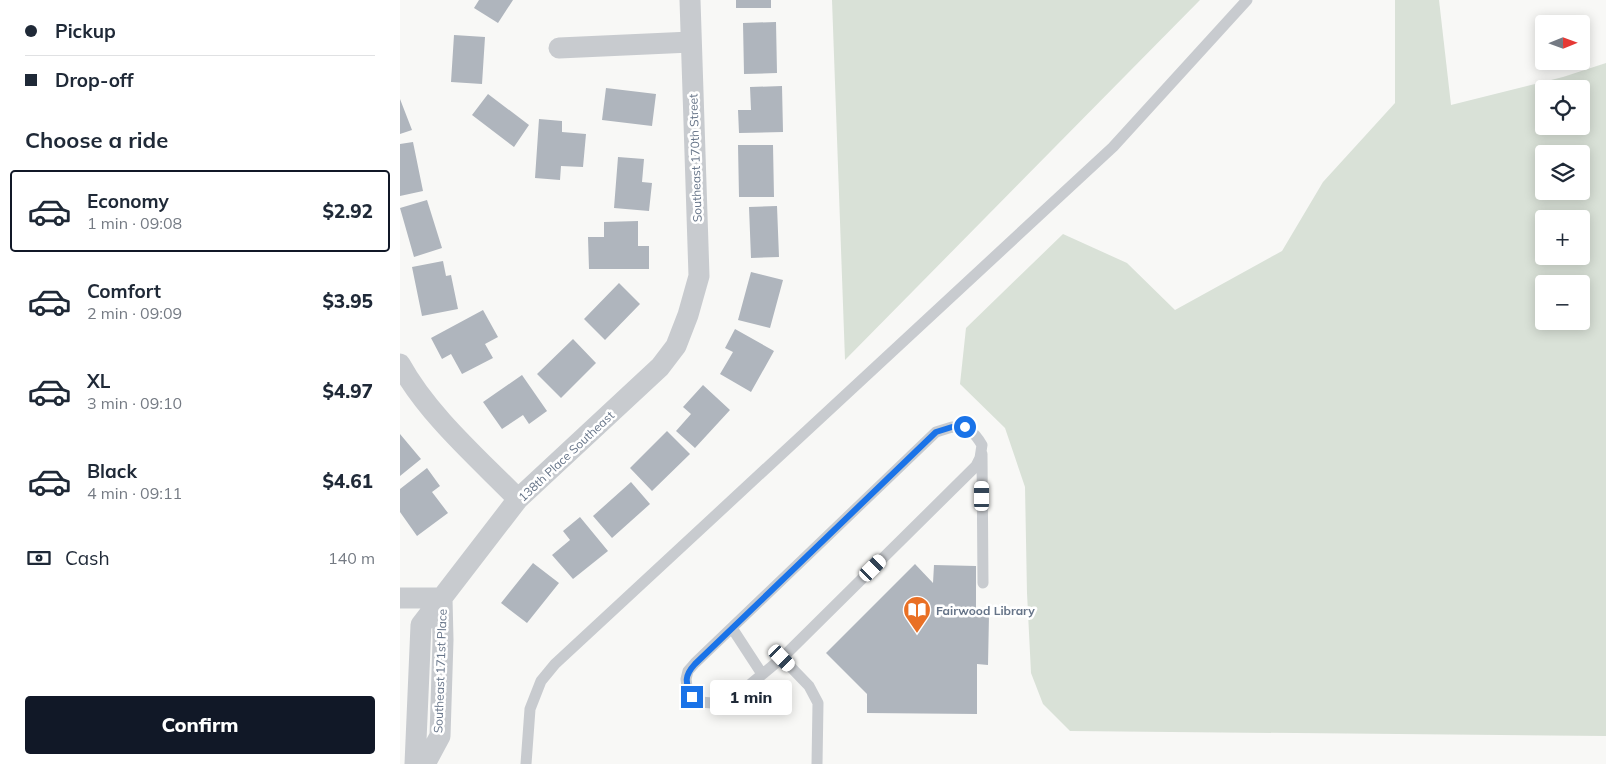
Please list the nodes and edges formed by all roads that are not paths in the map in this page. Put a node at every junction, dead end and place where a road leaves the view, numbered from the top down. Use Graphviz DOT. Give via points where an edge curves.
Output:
graph roads {
  1 [pos="690,0"];
  2 [pos="1247,0"];
  3 [pos="691,42"];
  4 [pos="560,48"];
  5 [pos="688,315"];
  6 [pos="400,364"];
  7 [pos="982,445"];
  8 [pos="518,499"];
  9 [pos="984,583"];
  10 [pos="400,598"];
  11 [pos="442,598"];
  12 [pos="732,628"];
  13 [pos="782,658"];
  14 [pos="762,674"];
  15 [pos="415,764"];
  16 [pos="425,764"];
  17 [pos="526,764"];
  18 [pos="817,764"];
  1 -- 3 [label="street, Southeast 170th Street"];
  2 -- 17 [label="lane" via="1113,147 555,664 541,681 530,710"];
  3 -- 4 [label="street"];
  3 -- 5 [label="street, Southeast 170th Street" via="699,276"];
  5 -- 8 [label="street, 138th Place Southeast" via="676,346 660,367"];
  6 -- 8 [label="street" via="430,408"];
  7 -- 9 [label="lane"];
  7 -- 12 [label="lane" via="965,427 936,432"];
  7 -- 13 [label="lane" via="976,466"];
  8 -- 11 [label="street, 138th Place Southeast"];
  10 -- 11 [label="street"];
  11 -- 15 [label="street, Southeast 171st Place" via="421,625"];
  11 -- 16 [label="street, Southeast 171st Place" via="444,640 440,736"];
  12 -- 14 [label="lane"];
  12 -- 14 [label="lane" via="688,671 687,687 692,697 700,702 725,701 735,697"];
  13 -- 14 [label="lane"];
  13 -- 18 [label="lane" via="809,686 818,703"];
}
